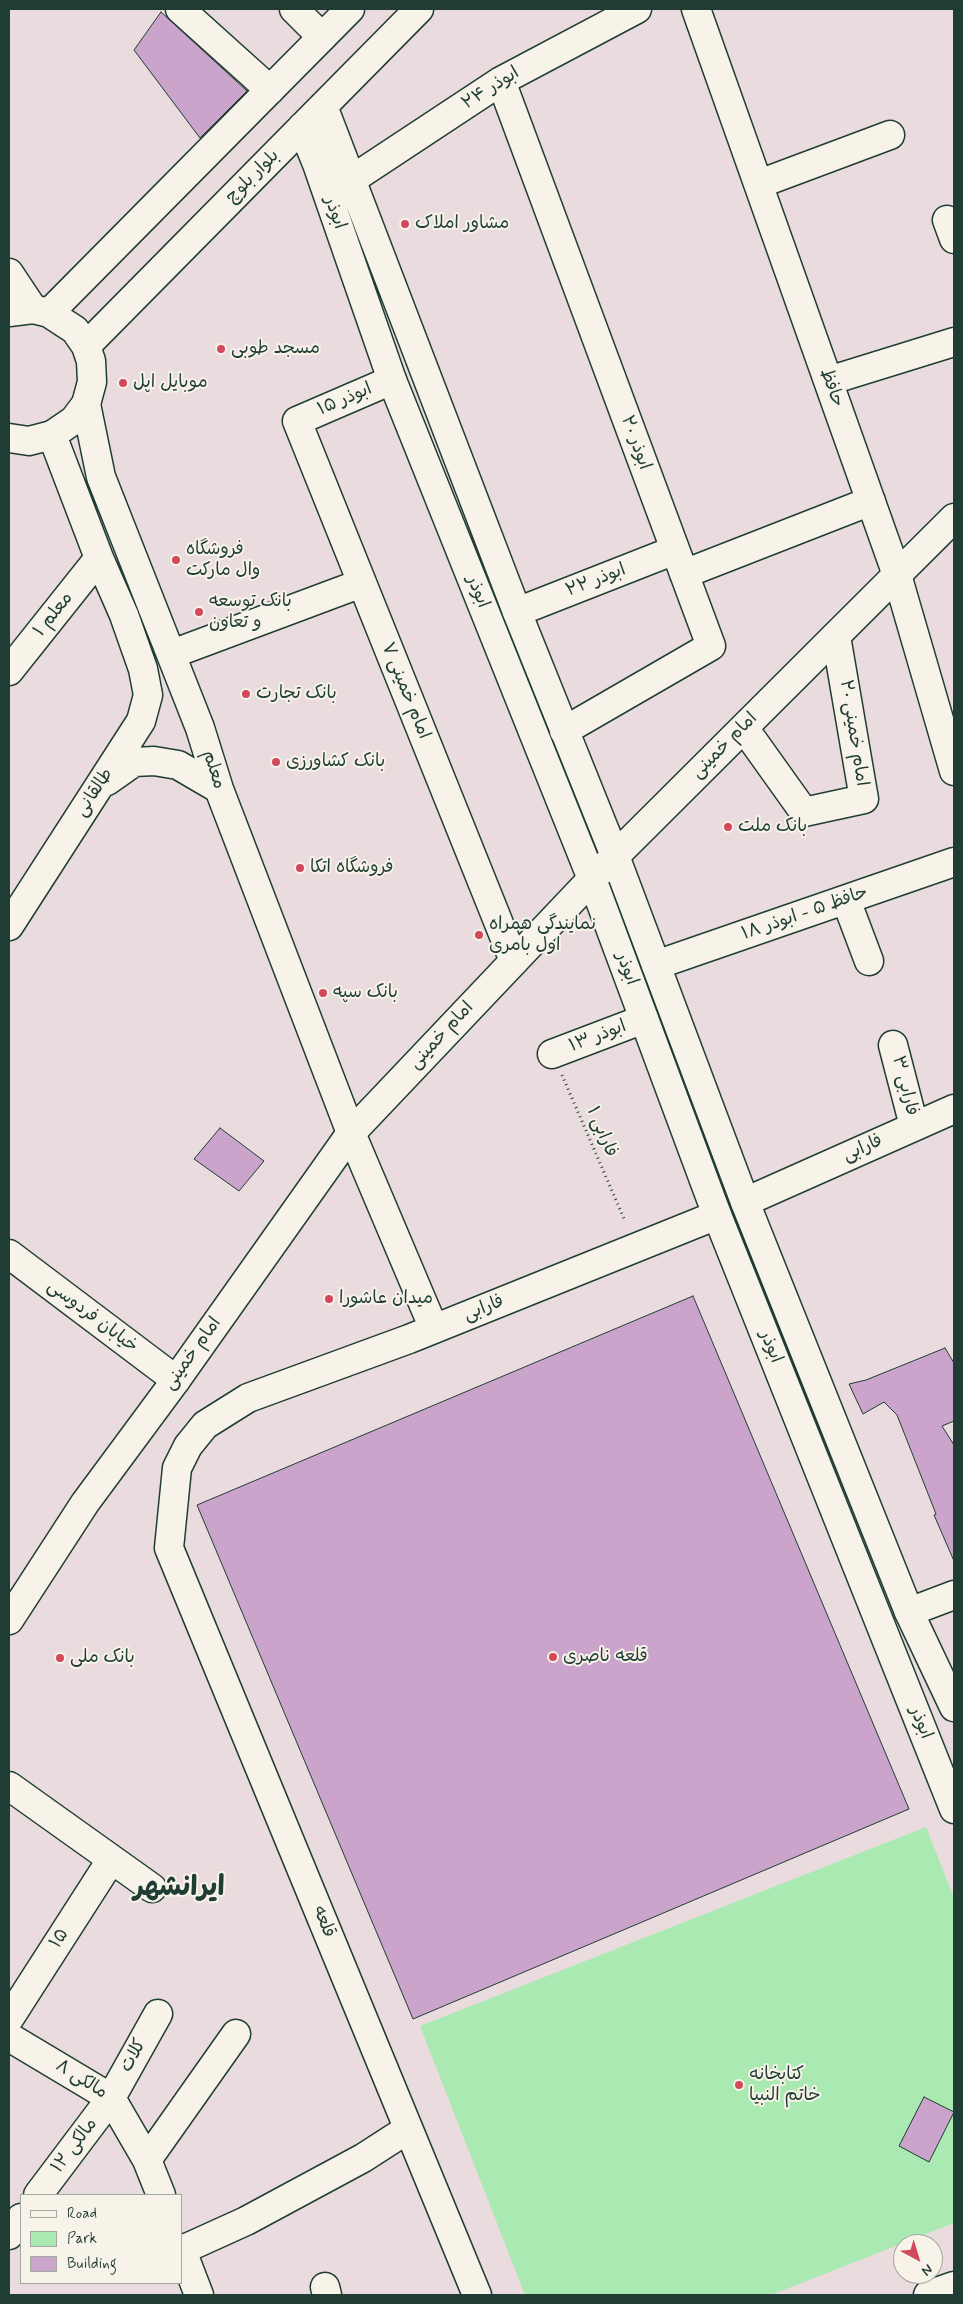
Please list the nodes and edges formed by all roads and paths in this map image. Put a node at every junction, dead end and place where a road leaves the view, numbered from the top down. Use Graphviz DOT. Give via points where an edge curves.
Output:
graph roads {
  1 [pos="180,9"];
  2 [pos="294,9"];
  3 [pos="350,9"];
  4 [pos="420,9"];
  5 [pos="637,9"];
  6 [pos="696,9"];
  7 [pos="322,37"];
  8 [pos="501,80"];
  9 [pos="270,90"];
  10 [pos="323,106"];
  11 [pos="302,127"];
  12 [pos="890,135"];
  13 [pos="351,180"];
  14 [pos="758,184"];
  15 [pos="9,273"];
  16 [pos="31,311"];
  17 [pos="954,342"];
  18 [pos="86,346"];
  19 [pos="392,380"];
  20 [pos="828,381"];
  21 [pos="86,404"];
  22 [pos="297,421"];
  23 [pos="52,435"];
  24 [pos="9,438"];
  25 [pos="871,501"];
  26 [pos="954,518"];
  27 [pos="99,558"];
  28 [pos="680,562"];
  29 [pos="897,575"];
  30 [pos="362,583"];
  31 [pos="517,612"];
  32 [pos="836,636"];
  33 [pos="172,654"];
  34 [pos="9,671"];
  35 [pos="744,728"];
  36 [pos="564,731"];
  37 [pos="954,771"];
  38 [pos="102,784"];
  39 [pos="219,789"];
  40 [pos="615,856"];
  41 [pos="954,862"];
  42 [pos="592,879"];
  43 [pos="846,900"];
  44 [pos="9,926"];
  45 [pos="514,960"];
  46 [pos="869,961"];
  47 [pos="656,965"];
  48 [pos="644,1019"];
  49 [pos="894,1045"];
  50 [pos="552,1054"];
  51 [pos="953,1113"];
  52 [pos="914,1126"];
  53 [pos="351,1133"];
  54 [pos="745,1202"];
  55 [pos="717,1214"];
  56 [pos="624,1221"];
  57 [pos="9,1254"];
  58 [pos="434,1329"];
  59 [pos="176,1380"];
  60 [pos="169,1548"];
  61 [pos="954,1595"];
  62 [pos="909,1612"];
  63 [pos="9,1620"];
  64 [pos="954,1707"];
  65 [pos="9,1786"];
  66 [pos="954,1809"];
  67 [pos="111,1860"];
  68 [pos="152,1888"];
  69 [pos="158,2014"];
  70 [pos="9,2019"];
  71 [pos="236,2034"];
  72 [pos="9,2036"];
  73 [pos="111,2098"];
  74 [pos="408,2129"];
  75 [pos="147,2160"];
  76 [pos="39,2194"];
  77 [pos="161,2194"];
  78 [pos="20,2219"];
  79 [pos="9,2235"];
  80 [pos="182,2249"];
  81 [pos="954,2286"];
  82 [pos="199,2295"];
  83 [pos="477,2295"];
  84 [pos="928,2295"];
  1 -- 9 [label="street"];
  2 -- 7 [label="street"];
  3 -- 7 [label="street"];
  4 -- 10 [label="street, بلوار بلوچ"];
  5 -- 8 [label="street, ابوذر ۲۴"];
  6 -- 14 [label="street, حافظ"];
  7 -- 9 [label="street"];
  8 -- 13 [label="street, ابوذر ۲۴"];
  8 -- 28 [label="street, ابوذر ۲۰"];
  9 -- 16 [label="street"];
  10 -- 11 [label="street, بلوار بلوچ"];
  10 -- 13 [label="street, ابوذر"];
  11 -- 18 [label="street, بلوار بلوچ"];
  11 -- 19 [label="street, ابوذر"];
  12 -- 14 [label="street"];
  13 -- 31 [label="street, ابوذر"];
  14 -- 20 [label="street, حافظ"];
  15 -- 16 [label="street"];
  16 -- 18 [label="street" via="75,330"];
  17 -- 20 [label="street"];
  18 -- 21 [label="street" via="92,382"];
  19 -- 22 [label="street, ابوذر ۱۵"];
  19 -- 42 [label="street, ابوذر"];
  20 -- 25 [label="street, حافظ"];
  21 -- 23 [label="street" via="74,420"];
  21 -- 33 [label="street, معلم" via="101,477"];
  22 -- 30 [label="street, امام خمینی ۷"];
  23 -- 24 [label="street" via="29,440"];
  23 -- 27 [label="street"];
  25 -- 28 [label="street, ابوذر ۲۲"];
  25 -- 29 [label="street, حافظ"];
  26 -- 29 [label="street, امام خمینی"];
  27 -- 34 [label="street, معلم ۱"];
  27 -- 38 [label="street, طالقانی" via="137,651 148,695 141,721"];
  28 -- 31 [label="street, ابوذر ۲۲"];
  28 -- 36 [label="street, ابوذر ۲۰" via="711,646"];
  29 -- 32 [label="street, امام خمینی"];
  29 -- 37 [label="street, حافظ"];
  30 -- 33 [label="street"];
  30 -- 45 [label="street, امام خمینی ۷"];
  31 -- 36 [label="street, ابوذر"];
  32 -- 35 [label="street, امام خمینی"];
  32 -- 35 [label="street, امام خمینی ۲۰" via="864,799 804,812"];
  33 -- 39 [label="street, معلم"];
  35 -- 40 [label="street, امام خمینی"];
  36 -- 40 [label="street, ابوذر"];
  38 -- 39 [label="street" via="134,762 154,761 178,765"];
  38 -- 44 [label="street, طالقانی"];
  39 -- 53 [label="street, معلم"];
  40 -- 42 [label="street, امام خمینی"];
  40 -- 47 [label="street, ابوذر"];
  41 -- 43 [label="street, حافظ ۵ - ابوذر ۱۸"];
  42 -- 45 [label="street, امام خمینی"];
  42 -- 48 [label="street, ابوذر"];
  43 -- 46 [label="street"];
  43 -- 47 [label="street, حافظ ۵ - ابوذر ۱۸"];
  45 -- 53 [label="street, امام خمینی"];
  47 -- 54 [label="street, ابوذر"];
  48 -- 50 [label="street, ابوذر ۱۳"];
  48 -- 55 [label="street, ابوذر"];
  49 -- 52 [label="street, فارابی ۳"];
  50 -- 56 [label="path, فارابی ۱"];
  51 -- 52 [label="street, فارابی"];
  52 -- 54 [label="street, فارابی"];
  53 -- 58 [label="street, معلم"];
  53 -- 59 [label="street, امام خمینی"];
  54 -- 62 [label="street, ابوذر"];
  55 -- 58 [label="street, فارابی"];
  55 -- 66 [label="street, ابوذر"];
  57 -- 59 [label="street, خیابان فردوسی"];
  58 -- 60 [label="street, فارابی" via="248,1398 205,1425 188,1446 177,1468"];
  59 -- 63 [label="street, امام خمینی" via="84,1503"];
  60 -- 74 [label="street, قلعه"];
  61 -- 62 [label="street"];
  62 -- 64 [label="street, ابوذر"];
  65 -- 67 [label="street"];
  67 -- 68 [label="street"];
  67 -- 70 [label="street, ۱۵"];
  69 -- 73 [label="street, کلات"];
  71 -- 75 [label="street"];
  72 -- 73 [label="street, مالکی ۸"];
  73 -- 75 [label="street, مالکی ۸"];
  73 -- 76 [label="street, مالکی ۱۲"];
  74 -- 80 [label="street" via="246,2221"];
  74 -- 83 [label="street, قلعه"];
  75 -- 77 [label="street, مالکی ۸"];
  78 -- 79 [label="street"];
  80 -- 82 [label="street"];
  81 -- 84 [label="street"];
}
